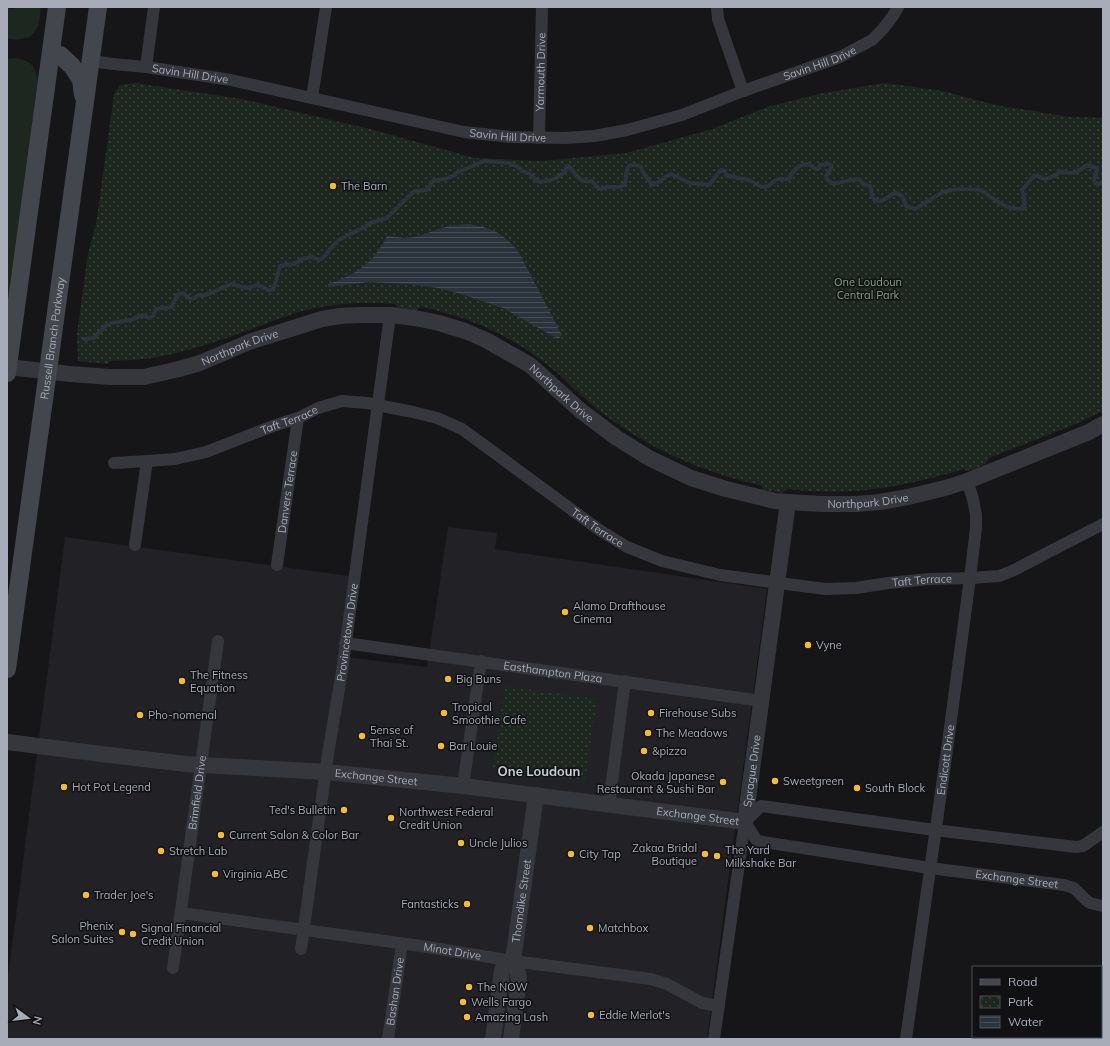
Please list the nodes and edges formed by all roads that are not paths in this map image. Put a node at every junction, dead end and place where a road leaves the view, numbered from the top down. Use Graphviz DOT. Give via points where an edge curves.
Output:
graph roads {
  1 [pos="57,7"];
  2 [pos="98,7"];
  3 [pos="154,7"];
  4 [pos="326,7"];
  5 [pos="542,7"];
  6 [pos="717,7"];
  7 [pos="898,7"];
  8 [pos="51,52"];
  9 [pos="92,61"];
  10 [pos="146,67"];
  11 [pos="743,91"];
  12 [pos="312,98"];
  13 [pos="84,112"];
  14 [pos="539,138"];
  15 [pos="390,315"];
  16 [pos="7,370"];
  17 [pos="48,372"];
  18 [pos="378,405"];
  19 [pos="298,418"];
  20 [pos="1103,424"];
  21 [pos="147,461"];
  22 [pos="114,463"];
  23 [pos="967,481"];
  24 [pos="788,502"];
  25 [pos="1103,524"];
  26 [pos="135,545"];
  27 [pos="277,565"];
  28 [pos="970,578"];
  29 [pos="777,583"];
  30 [pos="218,641"];
  31 [pos="345,643"];
  32 [pos="481,662"];
  33 [pos="7,669"];
  34 [pos="625,681"];
  35 [pos="762,701"];
  36 [pos="7,742"];
  37 [pos="201,764"];
  38 [pos="326,772"];
  39 [pos="462,786"];
  40 [pos="536,795"];
  41 [pos="609,804"];
  42 [pos="745,822"];
  43 [pos="935,830"];
  44 [pos="1103,832"];
  45 [pos="930,868"];
  46 [pos="1103,906"];
  47 [pos="181,914"];
  48 [pos="304,930"];
  49 [pos="402,944"];
  50 [pos="301,949"];
  51 [pos="513,961"];
  52 [pos="173,968"];
  53 [pos="719,1006"];
  54 [pos="388,1039"];
  55 [pos="492,1039"];
  56 [pos="511,1039"];
  57 [pos="714,1039"];
  58 [pos="906,1039"];
  1 -- 8 [label="main road"];
  2 -- 9 [label="main road, Russell Branch Parkway"];
  3 -- 10 [label="street"];
  4 -- 12 [label="street"];
  5 -- 14 [label="street, Yarmouth Drive"];
  6 -- 11 [label="street" via="718,19"];
  7 -- 11 [label="street, Savin Hill Drive" via="872,40 840,57"];
  8 -- 13 [label="main road" via="60,55 72,66 81,80"];
  8 -- 16 [label="main road"];
  9 -- 10 [label="street, Savin Hill Drive"];
  9 -- 13 [label="main road, Russell Branch Parkway"];
  10 -- 12 [label="street, Savin Hill Drive" via="231,80"];
  11 -- 14 [label="street, Savin Hill Drive" via="682,115 627,130 594,136"];
  12 -- 14 [label="street, Savin Hill Drive" via="464,132"];
  13 -- 17 [label="main road, Russell Branch Parkway"];
  15 -- 17 [label="street, Northpark Drive" via="322,319 249,342 200,363 144,377"];
  15 -- 18 [label="street, Provincetown Drive"];
  15 -- 24 [label="street, Northpark Drive" via="439,323 486,340 530,366 581,411 617,438 649,458 691,478 726,489"];
  16 -- 17 [label="street, Northpark Drive"];
  17 -- 33 [label="main road, Russell Branch Parkway"];
  18 -- 19 [label="street, Taft Terrace" via="342,401 318,408"];
  18 -- 29 [label="street, Taft Terrace" via="437,418 462,429 598,529 627,547 662,561 700,571"];
  18 -- 31 [label="street, Provincetown Drive"];
  19 -- 21 [label="street, Taft Terrace" via="206,452 175,459"];
  19 -- 27 [label="street, Danvers Terrace"];
  20 -- 23 [label="street, Northpark Drive"];
  21 -- 22 [label="street, Taft Terrace"];
  21 -- 26 [label="street"];
  23 -- 24 [label="street, Northpark Drive" via="880,502"];
  23 -- 28 [label="street, Endicott Drive" via="976,515"];
  24 -- 29 [label="street, Sprague Drive"];
  25 -- 28 [label="street, Taft Terrace" via="1012,571 999,576"];
  28 -- 29 [label="street, Taft Terrace" via="930,579 825,589"];
  28 -- 43 [label="street, Endicott Drive"];
  29 -- 35 [label="street, Sprague Drive"];
  30 -- 37 [label="street, Brimfield Drive"];
  31 -- 32 [label="street, Easthampton Plaza"];
  31 -- 38 [label="street, Provincetown Drive"];
  32 -- 34 [label="street, Easthampton Plaza"];
  32 -- 39 [label="street"];
  34 -- 35 [label="street, Easthampton Plaza"];
  34 -- 41 [label="street"];
  35 -- 42 [label="street, Sprague Drive"];
  36 -- 37 [label="street, Exchange Street"];
  37 -- 38 [label="street, Exchange Street"];
  37 -- 47 [label="street, Brimfield Drive"];
  38 -- 39 [label="street, Exchange Street"];
  38 -- 48 [label="street, Provincetown Drive"];
  39 -- 40 [label="street, Exchange Street"];
  40 -- 41 [label="street, Exchange Street"];
  40 -- 51 [label="street, Thorndike Street"];
  41 -- 42 [label="street, Exchange Street"];
  42 -- 43 [label="street, Exchange Street" via="762,806"];
  42 -- 45 [label="street, Exchange Street" via="757,841"];
  42 -- 53 [label="street, Sprague Drive"];
  43 -- 44 [label="street, Exchange Street" via="1076,847 1083,846"];
  43 -- 45 [label="street, Endicott Drive"];
  45 -- 46 [label="street, Exchange Street" via="1064,885 1074,888 1090,903"];
  45 -- 58 [label="street, Endicott Drive"];
  47 -- 48 [label="street, Minot Drive"];
  47 -- 52 [label="street, Brimfield Drive"];
  48 -- 49 [label="street, Minot Drive"];
  48 -- 50 [label="street, Provincetown Drive"];
  49 -- 51 [label="street, Minot Drive"];
  49 -- 54 [label="street, Bashan Drive"];
  51 -- 53 [label="street, Minot Drive" via="651,979 667,984 702,1003"];
  51 -- 55 [label="street" via="502,970"];
  51 -- 56 [label="street, Thorndike Street" via="519,981"];
  53 -- 57 [label="street, Sprague Drive"];
}
